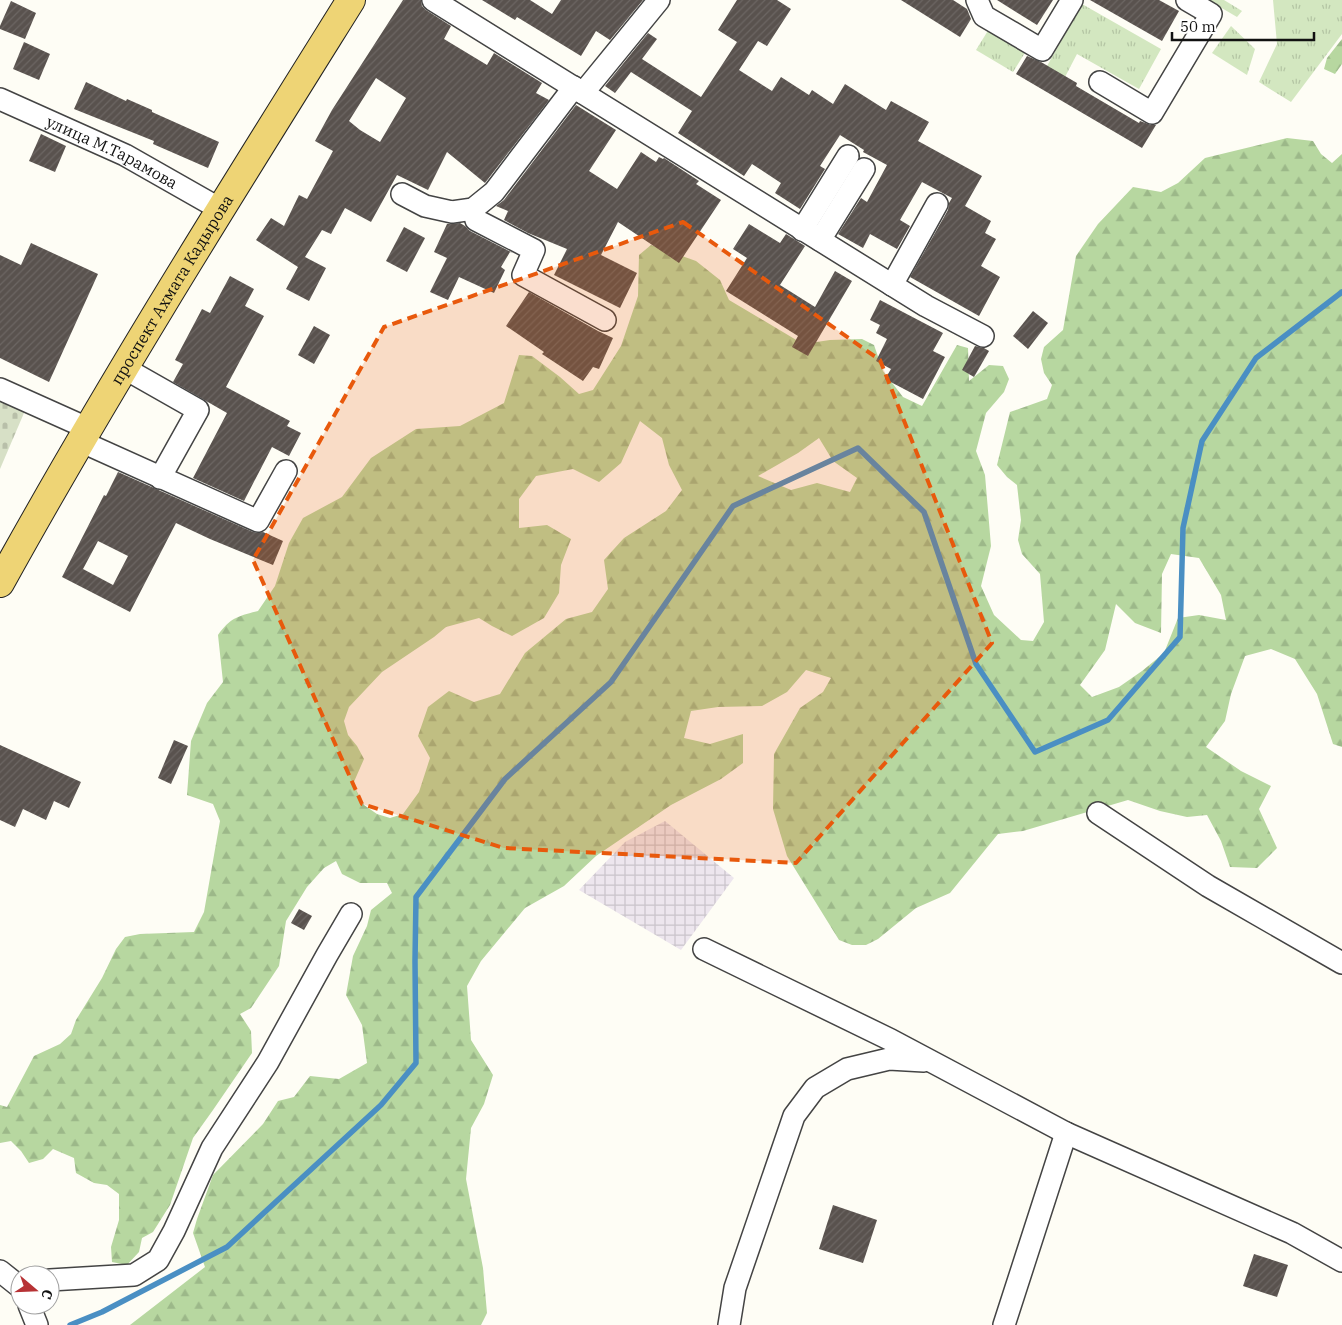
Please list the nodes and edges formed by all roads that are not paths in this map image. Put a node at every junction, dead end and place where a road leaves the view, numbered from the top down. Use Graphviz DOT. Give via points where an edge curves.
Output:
graph roads {
  1 [pos="351,0"];
  2 [pos="433,0"];
  3 [pos="659,0"];
  4 [pos="977,0"];
  5 [pos="1072,0"];
  6 [pos="1187,0"];
  7 [pos="1100,82"];
  8 [pos="578,90"];
  9 [pos="0,99"];
  10 [pos="856,162"];
  11 [pos="402,194"];
  12 [pos="937,204"];
  13 [pos="473,208"];
  14 [pos="220,209"];
  15 [pos="811,235"];
  16 [pos="892,285"];
  17 [pos="604,320"];
  18 [pos="983,336"];
  19 [pos="124,368"];
  20 [pos="0,389"];
  21 [pos="83,434"];
  22 [pos="286,471"];
  23 [pos="160,478"];
  24 [pos="0,583"];
  25 [pos="1098,813"];
  26 [pos="351,914"];
  27 [pos="704,949"];
  28 [pos="1342,963"];
  29 [pos="931,1061"];
  30 [pos="1066,1133"];
  31 [pos="1342,1261"];
  32 [pos="60,1279"];
  33 [pos="729,1325"];
  34 [pos="1004,1325"];
  1 -- 14 [label="main road, проспект Ахмата Кадырова"];
  2 -- 8 [label="street"];
  3 -- 8 [label="street"];
  4 -- 5 [label="street" via="984,16 1042,50"];
  6 -- 7 [label="street" via="1211,14 1152,113"];
  8 -- 13 [label="street" via="494,192"];
  8 -- 15 [label="street"];
  9 -- 14 [label="street, улица М.Тарамова" via="125,155"];
  10 -- 15 [label="street"];
  11 -- 13 [label="street" via="425,206 452,212"];
  12 -- 16 [label="street"];
  13 -- 17 [label="street" via="476,220 534,250 523,275"];
  14 -- 19 [label="main road, проспект Ахмата Кадырова"];
  15 -- 16 [label="street"];
  16 -- 18 [label="street"];
  19 -- 21 [label="main road, проспект Ахмата Кадырова"];
  19 -- 23 [label="street" via="198,410"];
  20 -- 21 [label="street"];
  21 -- 23 [label="street"];
  21 -- 24 [label="main road, проспект Ахмата Кадырова"];
  22 -- 23 [label="street" via="258,520"];
  25 -- 28 [label="street" via="1208,886"];
  26 -- 32 [label="street" via="268,1062 212,1148 158,1260 134,1275"];
  27 -- 29 [label="street"];
  29 -- 30 [label="street"];
  29 -- 33 [label="street" via="889,1059 847,1069 815,1088 794,1116 734,1288"];
  30 -- 31 [label="street" via="1292,1233"];
  30 -- 34 [label="street"];
}
